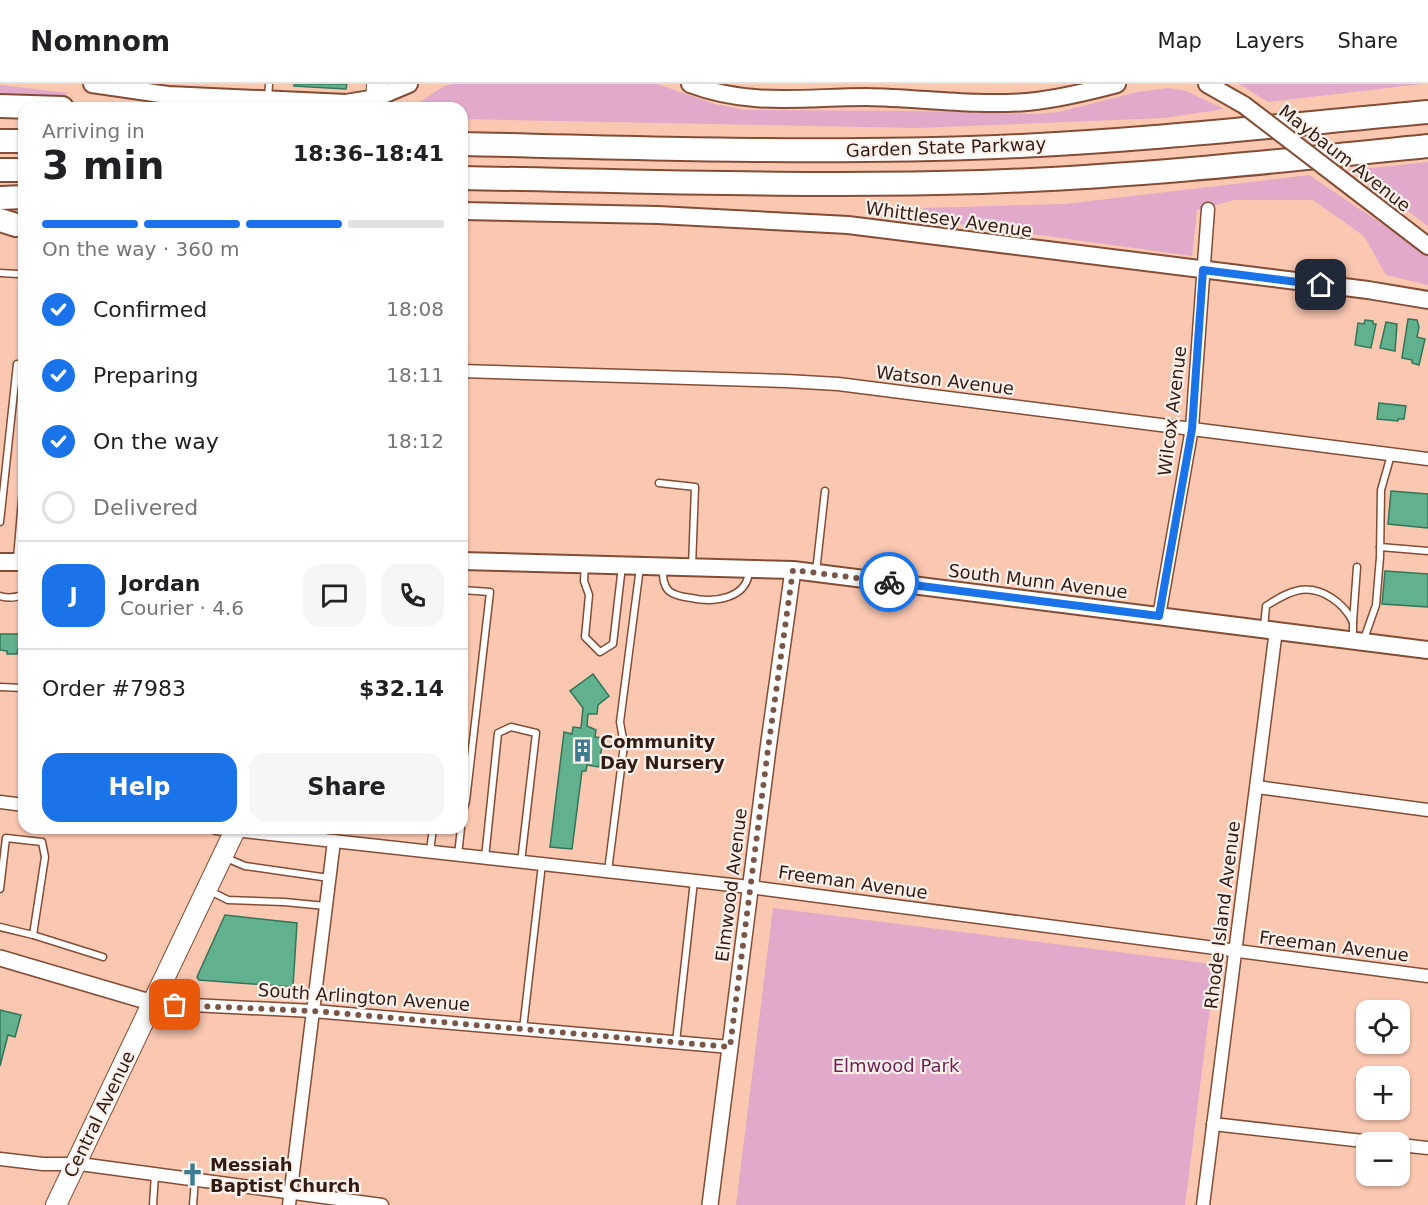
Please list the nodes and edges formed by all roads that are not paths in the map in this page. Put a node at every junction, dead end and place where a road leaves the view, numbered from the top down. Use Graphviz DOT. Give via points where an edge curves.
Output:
graph roads {
  1 [pos="92,84"];
  2 [pos="409,84"];
  3 [pos="1117,84"];
  4 [pos="1207,84"];
  5 [pos="700,86"];
  6 [pos="268,92"];
  7 [pos="376,97"];
  8 [pos="339,102"];
  9 [pos="351,102"];
  10 [pos="0,106"];
  11 [pos="18,107"];
  12 [pos="1428,112"];
  13 [pos="0,141"];
  14 [pos="18,141"];
  15 [pos="468,144"];
  16 [pos="1428,146"];
  17 [pos="0,170"];
  18 [pos="18,170"];
  19 [pos="468,178"];
  20 [pos="18,197"];
  21 [pos="0,198"];
  22 [pos="1208,209"];
  23 [pos="468,211"];
  24 [pos="1428,246"];
  25 [pos="1203,270"];
  26 [pos="0,273"];
  27 [pos="18,274"];
  28 [pos="1428,300"];
  29 [pos="17,364"];
  30 [pos="468,371"];
  31 [pos="1192,429"];
  32 [pos="1391,454"];
  33 [pos="1425,458"];
  34 [pos="658,483"];
  35 [pos="825,491"];
  36 [pos="0,521"];
  37 [pos="18,528"];
  38 [pos="1380,547"];
  39 [pos="1428,551"];
  40 [pos="468,561"];
  41 [pos="14,562"];
  42 [pos="585,564"];
  43 [pos="622,566"];
  44 [pos="640,566"];
  45 [pos="663,567"];
  46 [pos="692,567"];
  47 [pos="1357,567"];
  48 [pos="749,569"];
  49 [pos="793,570"];
  50 [pos="816,573"];
  51 [pos="468,590"];
  52 [pos="0,596"];
  53 [pos="18,597"];
  54 [pos="1159,616"];
  55 [pos="1353,622"];
  56 [pos="1270,630"];
  57 [pos="1358,641"];
  58 [pos="1428,650"];
  59 [pos="0,687"];
  60 [pos="18,688"];
  61 [pos="468,784"];
  62 [pos="1257,787"];
  63 [pos="0,802"];
  64 [pos="18,804"];
  65 [pos="1428,810"];
  66 [pos="228,834"];
  67 [pos="296,834"];
  68 [pos="432,834"];
  69 [pos="460,834"];
  70 [pos="3,838"];
  71 [pos="334,841"];
  72 [pos="430,852"];
  73 [pos="458,855"];
  74 [pos="223,856"];
  75 [pos="485,858"];
  76 [pos="521,862"];
  77 [pos="542,864"];
  78 [pos="608,871"];
  79 [pos="329,878"];
  80 [pos="694,881"];
  81 [pos="750,887"];
  82 [pos="0,889"];
  83 [pos="207,890"];
  84 [pos="326,906"];
  85 [pos="0,927"];
  86 [pos="33,935"];
  87 [pos="1236,952"];
  88 [pos="103,957"];
  89 [pos="0,958"];
  90 [pos="1428,976"];
  91 [pos="153,1004"];
  92 [pos="313,1011"];
  93 [pos="523,1029"];
  94 [pos="676,1042"];
  95 [pos="730,1047"];
  96 [pos="1213,1124"];
  97 [pos="1356,1140"];
  98 [pos="1410,1146"];
  99 [pos="1428,1148"];
  100 [pos="0,1159"];
  101 [pos="76,1163"];
  102 [pos="155,1174"];
  103 [pos="195,1179"];
  104 [pos="290,1199"];
  105 [pos="56,1205"];
  106 [pos="153,1205"];
  107 [pos="193,1205"];
  108 [pos="382,1205"];
  109 [pos="710,1205"];
  110 [pos="1203,1205"];
  1 -- 6 [label="main road" via="168,95"];
  2 -- 7 [label="main road"];
  3 -- 5 [label="main road" via="1067,97 1013,103 875,97 756,99"];
  4 -- 24 [label="main road, Maybaum Avenue, bridge" via="1244,105"];
  6 -- 8 [label="main road"];
  7 -- 9 [label="main road"];
  10 -- 11 [label="highway"];
  12 -- 15 [label="highway, Garden State Parkway" via="1137,139 944,149"];
  13 -- 14 [label="highway"];
  16 -- 19 [label="highway, Garden State Parkway" via="1144,173 981,182 809,184"];
  17 -- 18 [label="highway"];
  20 -- 21 [label="highway"];
  22 -- 25 [label="street, Wilcox Avenue"];
  23 -- 25 [label="main road, Whittlesey Avenue" via="658,215 841,225"];
  25 -- 28 [label="main road, Whittlesey Avenue"];
  25 -- 31 [label="street, Wilcox Avenue"];
  26 -- 27 [label="lane"];
  29 -- 36 [label="lane"];
  30 -- 31 [label="street, Watson Avenue" via="838,384"];
  31 -- 32 [label="street, Watson Avenue"];
  31 -- 54 [label="street, Wilcox Avenue"];
  32 -- 33 [label="street, Watson Avenue"];
  32 -- 38 [label="lane" via="1381,490"];
  34 -- 46 [label="lane" via="695,487"];
  35 -- 50 [label="lane"];
  37 -- 41 [label="lane"];
  38 -- 39 [label="lane"];
  38 -- 57 [label="lane" via="1376,605"];
  40 -- 42 [label="main road, South Munn Avenue"];
  42 -- 43 [label="main road, South Munn Avenue"];
  42 -- 43 [label="lane" via="584,581 589,594 585,637 600,652 613,644"];
  43 -- 44 [label="main road, South Munn Avenue"];
  44 -- 45 [label="main road, South Munn Avenue"];
  44 -- 78 [label="lane" via="620,723 624,745"];
  45 -- 46 [label="main road, South Munn Avenue"];
  45 -- 48 [label="lane" via="668,590 704,600 738,591 748,579"];
  46 -- 48 [label="main road, South Munn Avenue"];
  47 -- 55 [label="lane"];
  48 -- 49 [label="main road, South Munn Avenue"];
  49 -- 50 [label="main road, South Munn Avenue"];
  49 -- 81 [label="street, Elmwood Avenue"];
  50 -- 54 [label="main road, South Munn Avenue"];
  51 -- 61 [label="lane" via="490,592"];
  52 -- 53 [label="lane"];
  54 -- 56 [label="main road, South Munn Avenue"];
  55 -- 56 [label="lane" via="1331,597 1301,590 1266,606"];
  55 -- 57 [label="lane"];
  56 -- 57 [label="main road, South Munn Avenue"];
  56 -- 62 [label="street, Rhode Island Avenue"];
  57 -- 58 [label="main road, South Munn Avenue"];
  59 -- 60 [label="lane"];
  62 -- 65 [label="street"];
  62 -- 87 [label="street, Rhode Island Avenue"];
  63 -- 64 [label="street"];
  66 -- 74 [label="main road, Central Avenue"];
  67 -- 71 [label="street, Freeman Avenue"];
  68 -- 72 [label="lane"];
  69 -- 73 [label="lane"];
  70 -- 82 [label="lane"];
  70 -- 86 [label="lane" via="42,842 45,857"];
  71 -- 72 [label="street, Freeman Avenue"];
  71 -- 79 [label="street"];
  72 -- 73 [label="street, Freeman Avenue"];
  73 -- 75 [label="street, Freeman Avenue"];
  74 -- 79 [label="lane" via="245,866"];
  74 -- 83 [label="main road, Central Avenue"];
  75 -- 76 [label="street, Freeman Avenue"];
  75 -- 76 [label="lane" via="498,733 512,727 536,733"];
  76 -- 77 [label="street, Freeman Avenue"];
  77 -- 78 [label="street, Freeman Avenue"];
  77 -- 93 [label="lane"];
  78 -- 80 [label="street, Freeman Avenue"];
  79 -- 84 [label="street"];
  80 -- 81 [label="street, Freeman Avenue"];
  80 -- 94 [label="lane"];
  81 -- 87 [label="street, Freeman Avenue"];
  81 -- 95 [label="street, Elmwood Avenue"];
  83 -- 84 [label="lane" via="228,900"];
  83 -- 91 [label="main road, Central Avenue"];
  84 -- 92 [label="street"];
  85 -- 86 [label="lane"];
  86 -- 88 [label="lane"];
  87 -- 90 [label="street, Freeman Avenue"];
  87 -- 96 [label="street, Rhode Island Avenue"];
  89 -- 91 [label="street, South Arlington Avenue"];
  91 -- 92 [label="street, South Arlington Avenue"];
  91 -- 101 [label="main road, Central Avenue"];
  92 -- 93 [label="street, South Arlington Avenue"];
  92 -- 104 [label="street"];
  93 -- 94 [label="street, South Arlington Avenue"];
  94 -- 95 [label="street, South Arlington Avenue"];
  95 -- 109 [label="street, Elmwood Avenue"];
  96 -- 97 [label="street"];
  96 -- 110 [label="street, Rhode Island Avenue"];
  98 -- 99 [label="street"];
  100 -- 101 [label="street"];
  101 -- 102 [label="street"];
  101 -- 105 [label="main road, Central Avenue"];
  102 -- 103 [label="street"];
  102 -- 106 [label="lane"];
  103 -- 104 [label="street"];
  103 -- 107 [label="lane"];
  104 -- 108 [label="street"];
}
